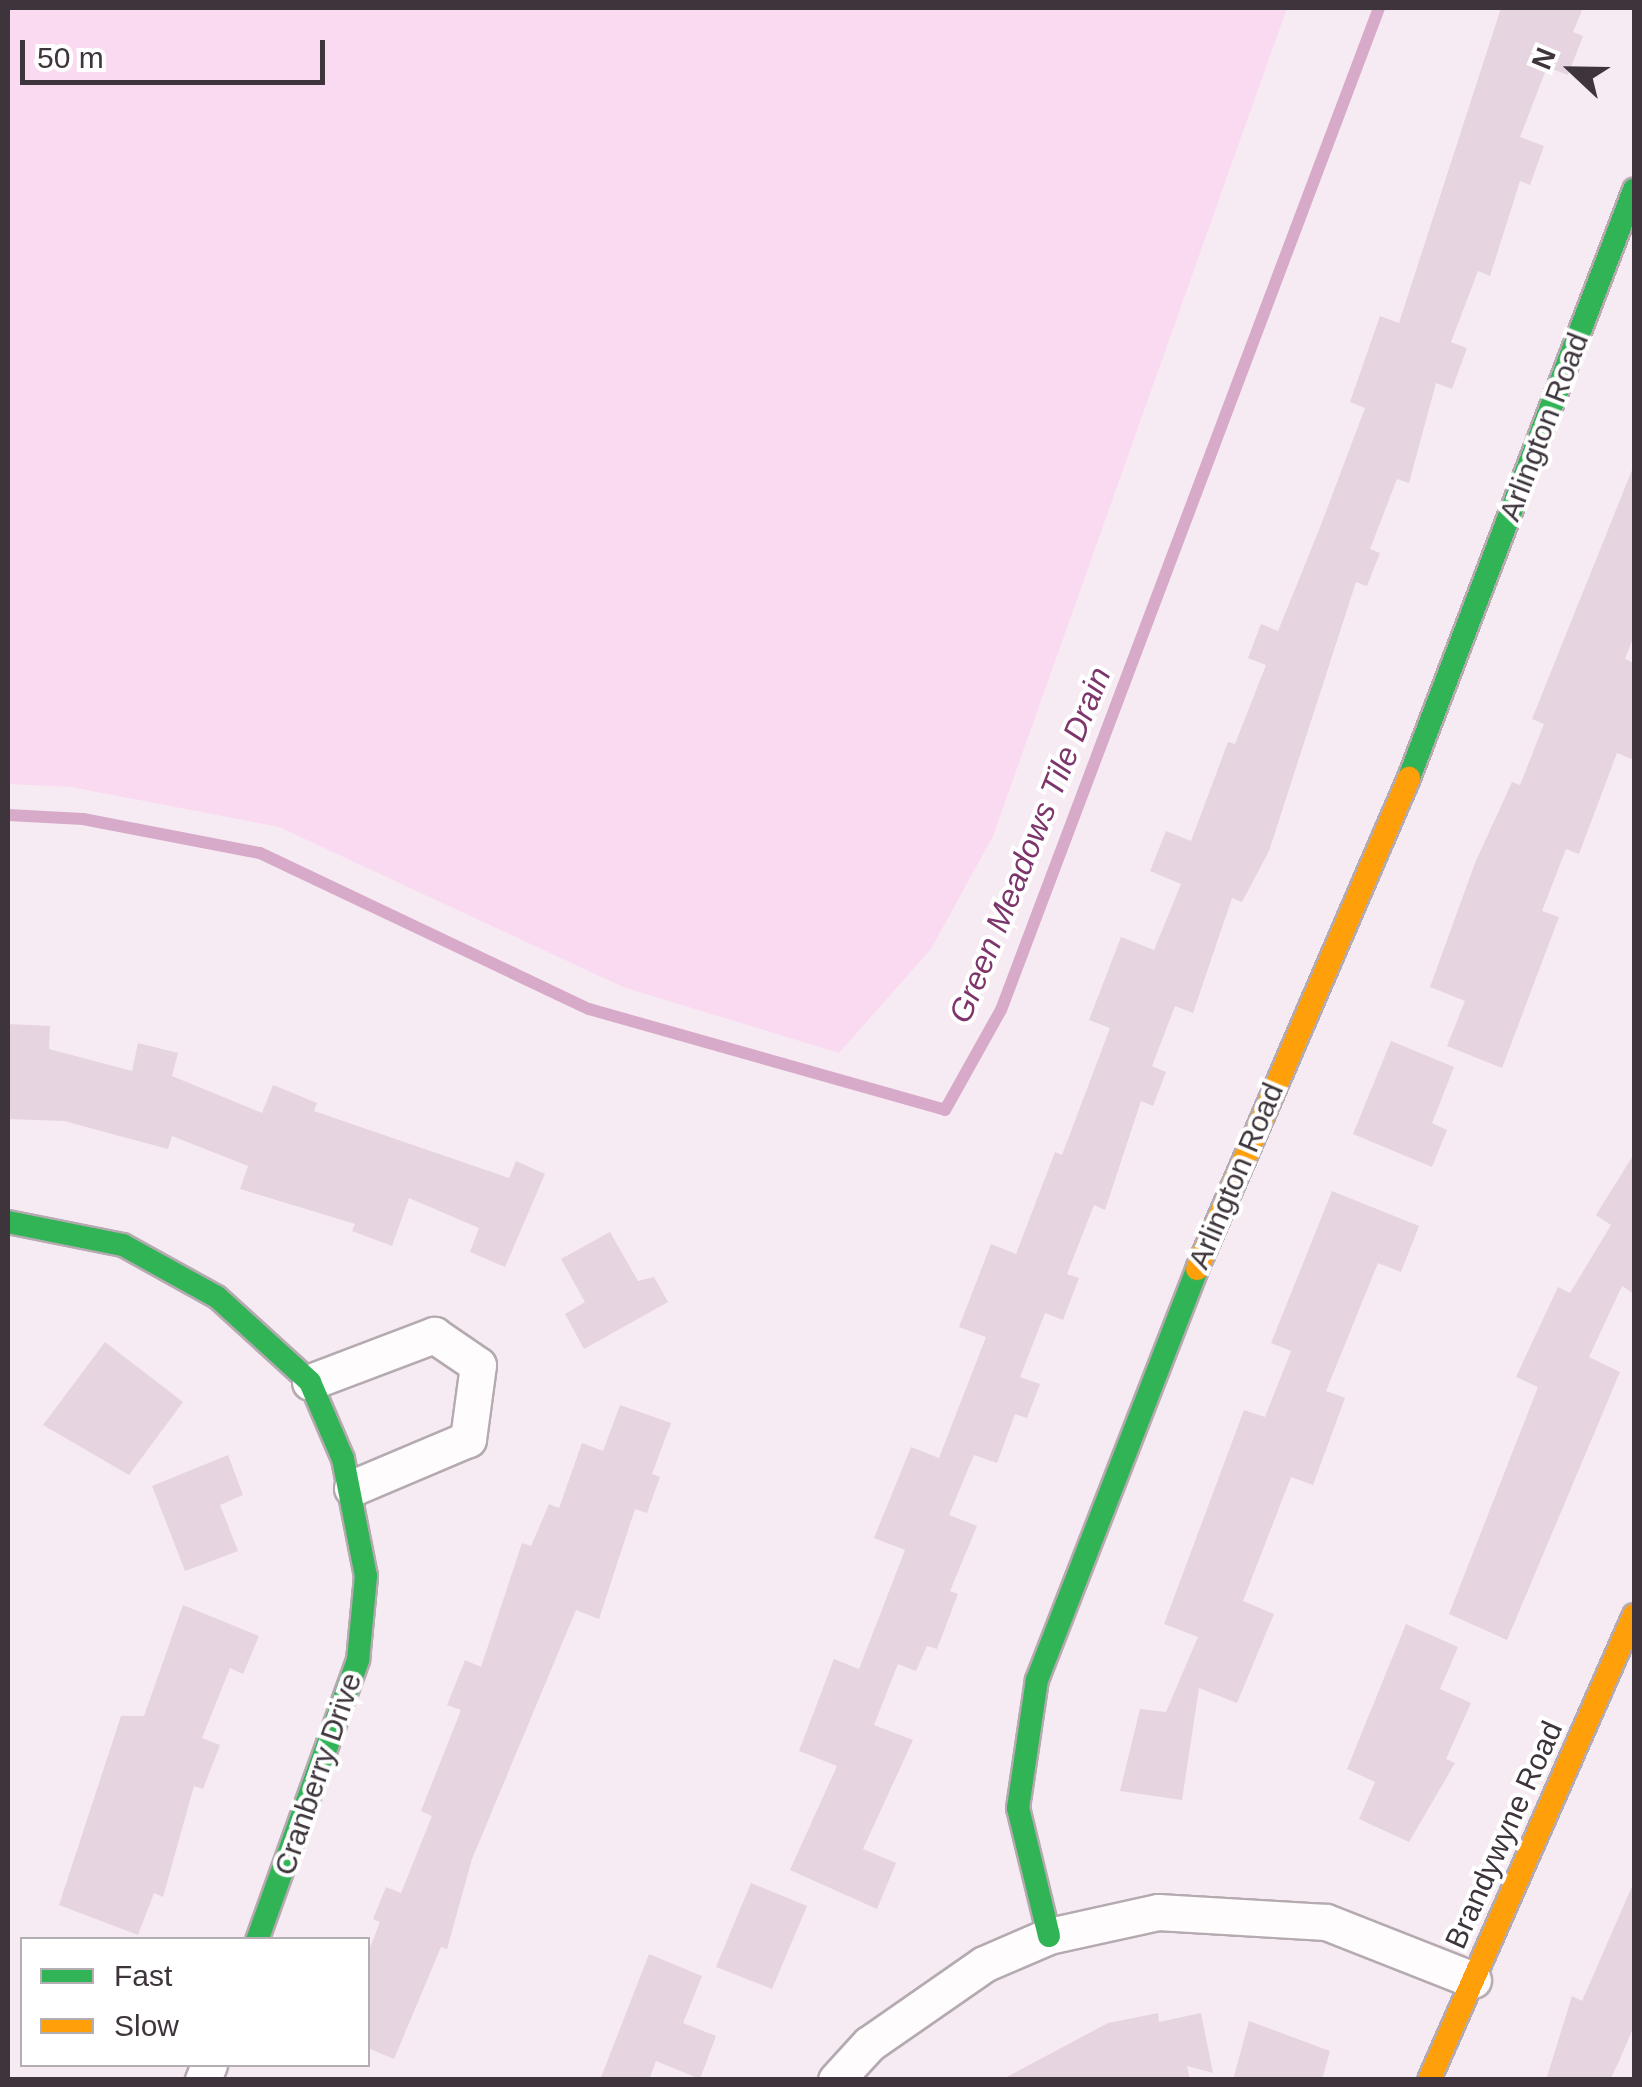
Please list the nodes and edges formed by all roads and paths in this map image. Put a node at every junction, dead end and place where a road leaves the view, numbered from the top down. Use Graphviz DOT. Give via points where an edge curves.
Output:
graph roads {
  1 [pos="1634,190"];
  2 [pos="8,1222"];
  3 [pos="310,1382"];
  4 [pos="352,1488"];
  5 [pos="1634,1614"];
  6 [pos="1048,1936"];
  7 [pos="258,1937"];
  8 [pos="1473,1980"];
  9 [pos="836,2080"];
  10 [pos="1429,2080"];
  1 -- 6 [label="street, Arlington Road" via="1375,866 1230,1184 1037,1680 1018,1808"];
  2 -- 3 [label="street" via="84,1233 150,1257 231,1308"];
  3 -- 4 [label="street, Cranberry Drive"];
  3 -- 4 [label="street" via="434,1335 478,1364 468,1440"];
  4 -- 7 [label="street, Cranberry Drive" via="366,1576 358,1660"];
  5 -- 8 [label="street, Brandywyne Road"];
  6 -- 8 [label="street" via="1158,1912 1264,1912 1372,1934"];
  6 -- 9 [label="street" via="932,1996"];
  8 -- 10 [label="street, Brandywyne Road"];
}
